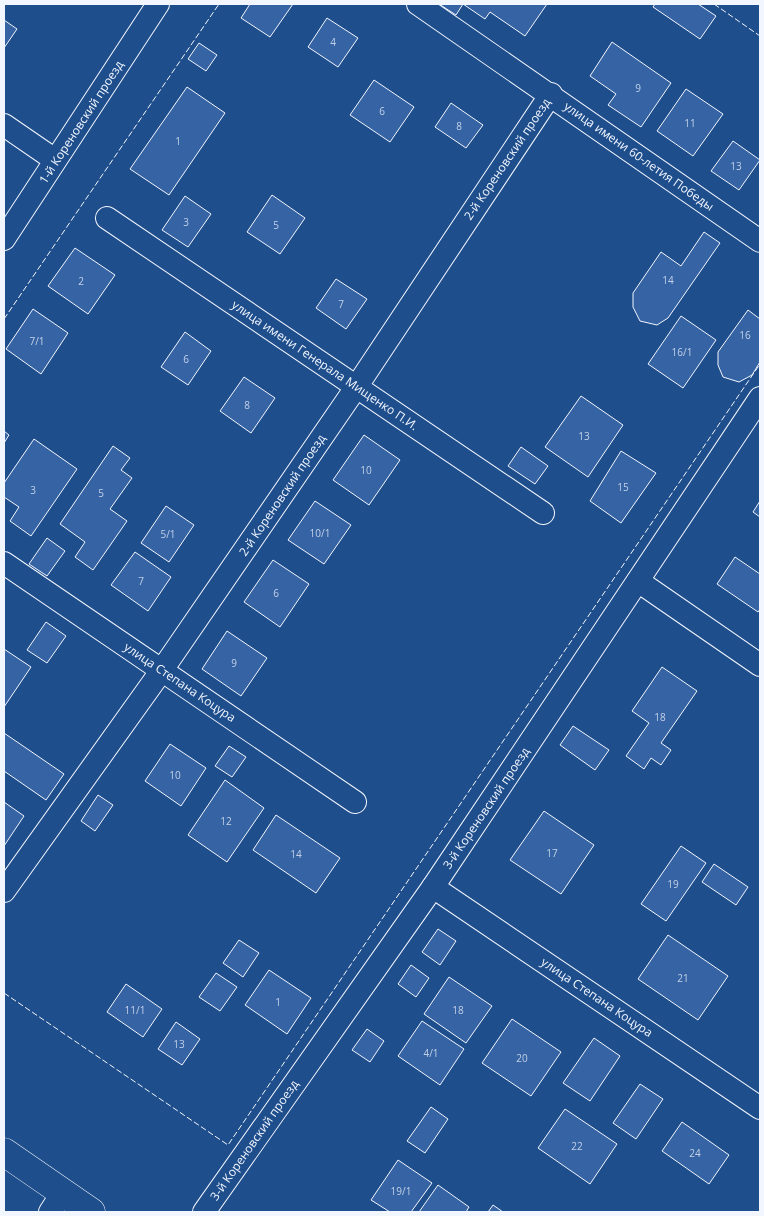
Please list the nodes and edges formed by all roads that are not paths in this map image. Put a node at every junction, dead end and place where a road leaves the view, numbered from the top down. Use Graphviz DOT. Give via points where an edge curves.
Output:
graph roads {
  1 [pos="158,4"];
  2 [pos="418,4"];
  3 [pos="551,94"];
  4 [pos="4,125"];
  5 [pos="56,160"];
  6 [pos="107,218"];
  7 [pos="4,239"];
  8 [pos="760,241"];
  9 [pos="357,386"];
  10 [pos="760,398"];
  11 [pos="544,513"];
  12 [pos="4,563"];
  13 [pos="638,581"];
  14 [pos="760,665"];
  15 [pos="162,670"];
  16 [pos="355,802"];
  17 [pos="433,887"];
  18 [pos="4,890"];
  19 [pos="760,1108"];
  20 [pos="4,1152"];
  21 [pos="56,1202"];
  22 [pos="91,1212"];
  23 [pos="204,1212"];
  1 -- 5 [label="street, 1-й Кореновский проезд"];
  2 -- 3 [label="street, улица имени 60-летия Победы"];
  3 -- 8 [label="street, улица имени 60-летия Победы"];
  3 -- 9 [label="street, 2-й Кореновский проезд"];
  4 -- 5 [label="street"];
  5 -- 7 [label="street, 1-й Кореновский проезд"];
  6 -- 9 [label="street, улица имени Генерала Мищенко П.И."];
  9 -- 11 [label="street, улица имени Генерала Мищенко П.И."];
  9 -- 15 [label="street, 2-й Кореновский проезд"];
  10 -- 13 [label="street, 3-й Кореновский проезд"];
  12 -- 15 [label="street, улица Степана Коцура"];
  13 -- 14 [label="street"];
  13 -- 17 [label="street, 3-й Кореновский проезд"];
  15 -- 16 [label="street, улица Степана Коцура"];
  15 -- 18 [label="street, 2-й Кореновский проезд"];
  17 -- 19 [label="street, улица Степана Коцура"];
  17 -- 23 [label="street, 3-й Кореновский проезд"];
  20 -- 21 [label="street"];
  21 -- 22 [label="street"];
}
